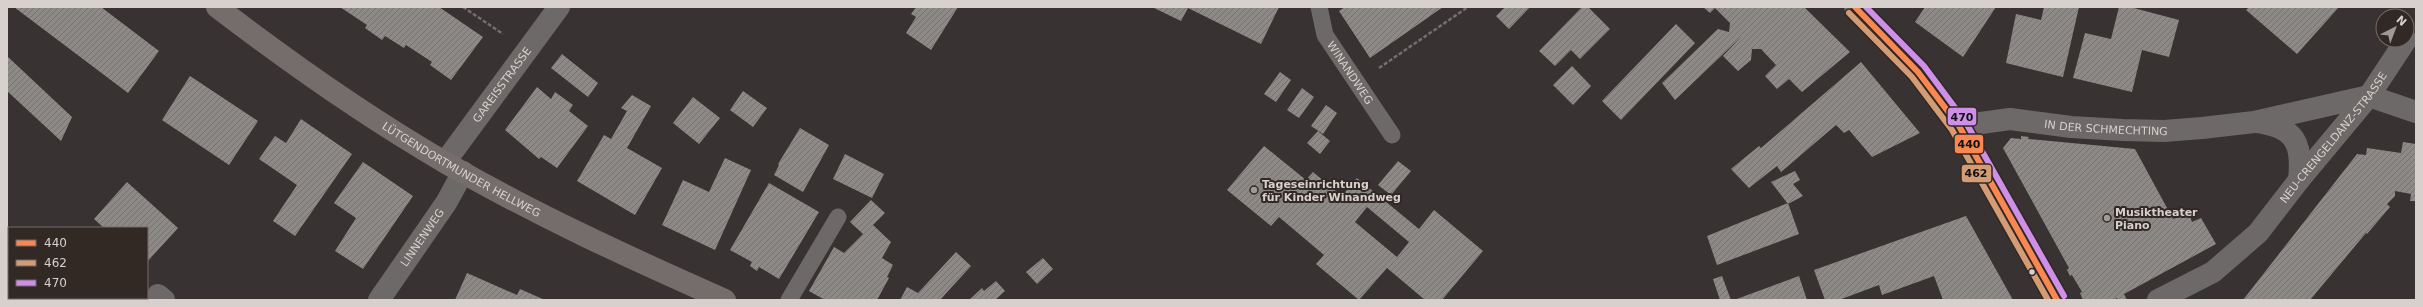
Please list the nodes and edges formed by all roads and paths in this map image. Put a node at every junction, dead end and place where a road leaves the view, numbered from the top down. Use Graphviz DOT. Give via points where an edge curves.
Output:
graph roads {
  1 [pos="217,7"];
  2 [pos="463,7"];
  3 [pos="559,7"];
  4 [pos="1319,7"];
  5 [pos="1468,7"];
  6 [pos="1855,7"];
  7 [pos="2402,48"];
  8 [pos="527,50"];
  9 [pos="1357,83"];
  10 [pos="2370,96"];
  11 [pos="2416,112"];
  12 [pos="2254,122"];
  13 [pos="1960,126"];
  14 [pos="1392,135"];
  15 [pos="454,167"];
  16 [pos="2299,180"];
  17 [pos="838,217"];
  18 [pos="379,300"];
  19 [pos="725,300"];
  20 [pos="789,300"];
  21 [pos="2057,300"];
  22 [pos="2158,300"];
  1 -- 15 [label="main road, LÜTGENDORTMUNDER HELLWEG" via="343,98"];
  2 -- 8 [label="path"];
  3 -- 8 [label="street, GAREISSTRASSE"];
  4 -- 9 [label="lane, WINANDWEG" via="1325,35"];
  5 -- 9 [label="path"];
  6 -- 13 [label="main road" via="1918,72"];
  7 -- 10 [label="street, NEU-CRENGELDANZ-STRASSE"];
  8 -- 15 [label="street, GAREISSTRASSE"];
  9 -- 14 [label="lane, WINANDWEG"];
  10 -- 11 [label="street"];
  10 -- 12 [label="street, IN DER SCHMECHTING"];
  10 -- 16 [label="street, NEU-CRENGELDANZ-STRASSE"];
  12 -- 13 [label="street, IN DER SCHMECHTING" via="2164,131 2071,127 2010,119"];
  12 -- 16 [label="street, IN DER SCHMECHTING" via="2280,127 2291,134 2298,146 2301,161"];
  13 -- 21 [label="main road"];
  15 -- 18 [label="street, LINNENWEG" via="446,203"];
  15 -- 19 [label="main road, LÜTGENDORTMUNDER HELLWEG" via="610,249"];
  16 -- 22 [label="street, NEU-CRENGELDANZ-STRASSE" via="2258,232 2236,253 2213,272"];
  17 -- 20 [label="lane"];
}
